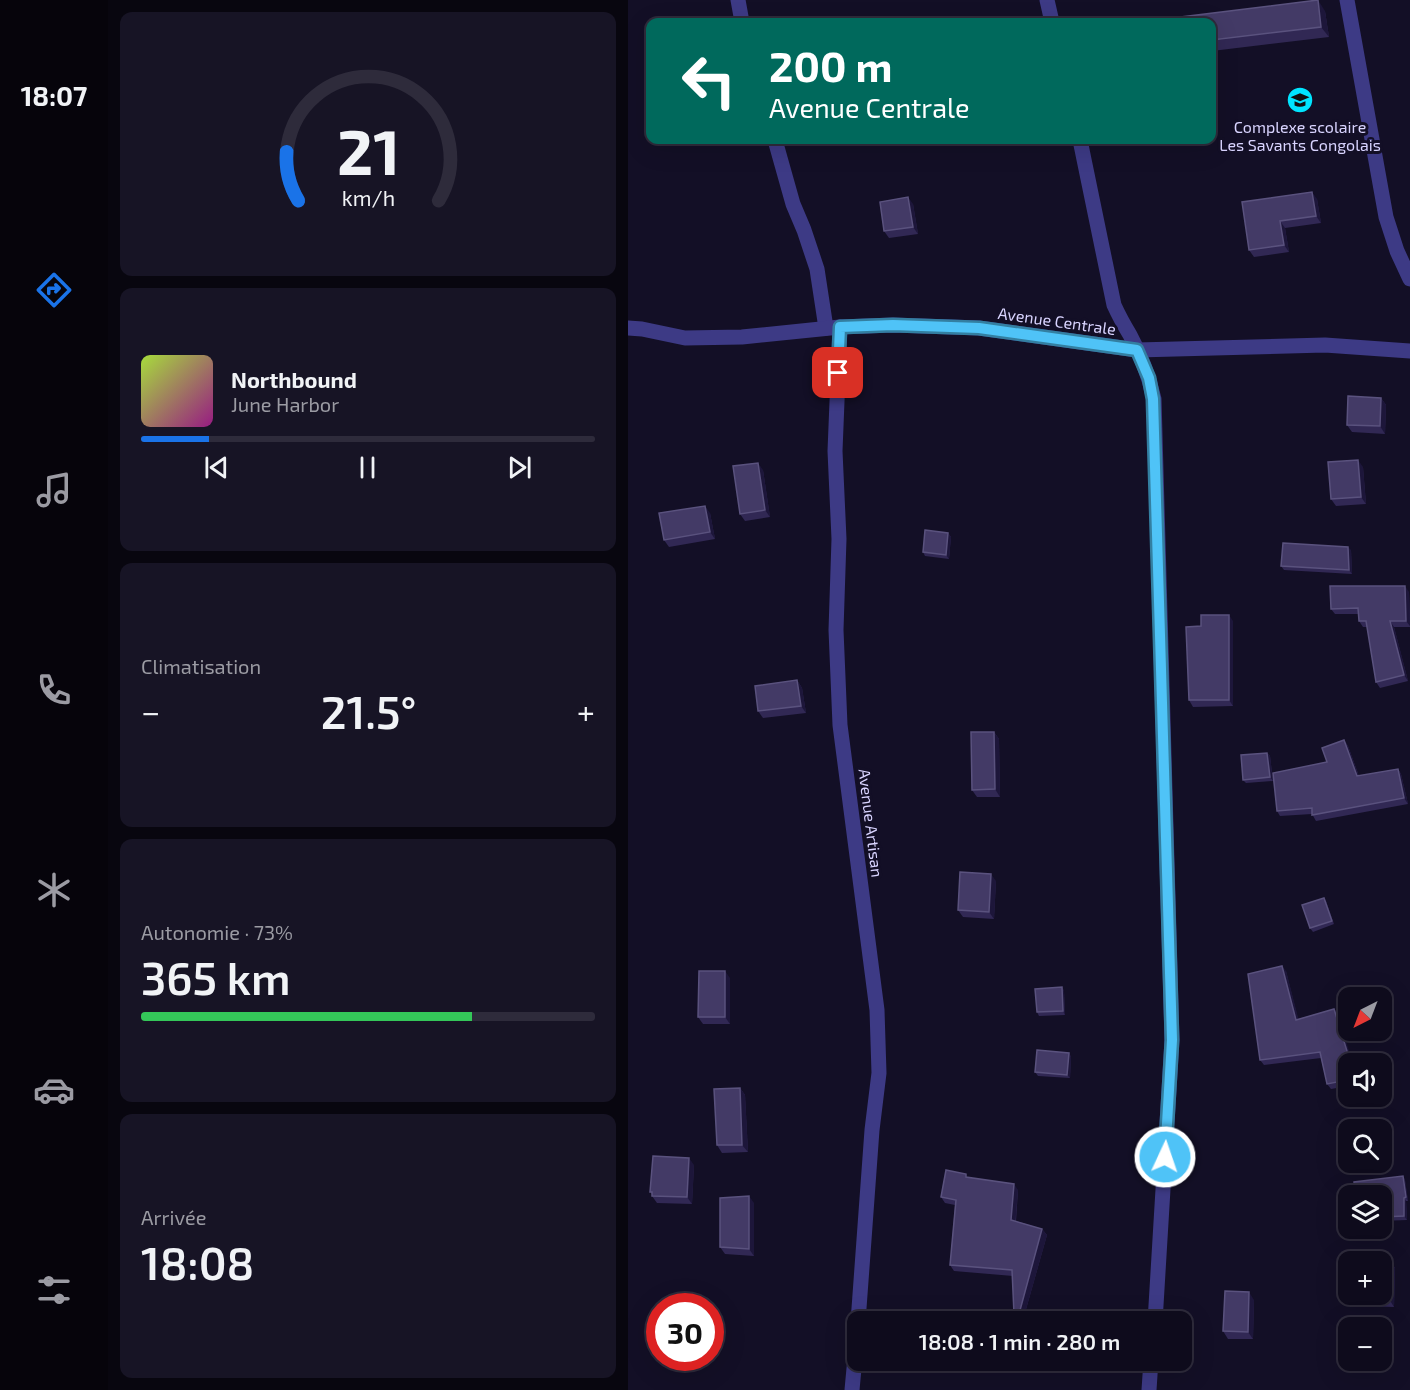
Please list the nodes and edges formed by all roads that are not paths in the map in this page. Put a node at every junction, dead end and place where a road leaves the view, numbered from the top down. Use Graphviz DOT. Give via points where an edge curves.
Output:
graph roads {
  1 [pos="738,0"];
  2 [pos="1047,0"];
  3 [pos="1347,0"];
  4 [pos="741,18"];
  5 [pos="1051,18"];
  6 [pos="776,144"];
  7 [pos="1081,144"];
  8 [pos="1410,279"];
  9 [pos="628,328"];
  10 [pos="833,328"];
  11 [pos="1137,350"];
  12 [pos="1410,351"];
  13 [pos="859,1311"];
  14 [pos="1156,1311"];
  15 [pos="854,1371"];
  16 [pos="1151,1371"];
  17 [pos="852,1390"];
  18 [pos="1149,1390"];
  1 -- 4 [label="street"];
  2 -- 5 [label="street"];
  3 -- 8 [label="street" via="1386,217"];
  6 -- 10 [label="street, Avenue Artisan"];
  7 -- 11 [label="street" via="1114,305"];
  9 -- 10 [label="street, Avenue Centrale" via="685,338"];
  10 -- 11 [label="street, Avenue Centrale" via="979,328"];
  10 -- 13 [label="street, Avenue Artisan" via="840,725 877,1010 879,1073"];
  11 -- 12 [label="street, Avenue Centrale" via="1325,345"];
  11 -- 14 [label="street" via="1153,399 1172,1040"];
  15 -- 17 [label="street, Avenue Artisan"];
  16 -- 18 [label="street"];
}
